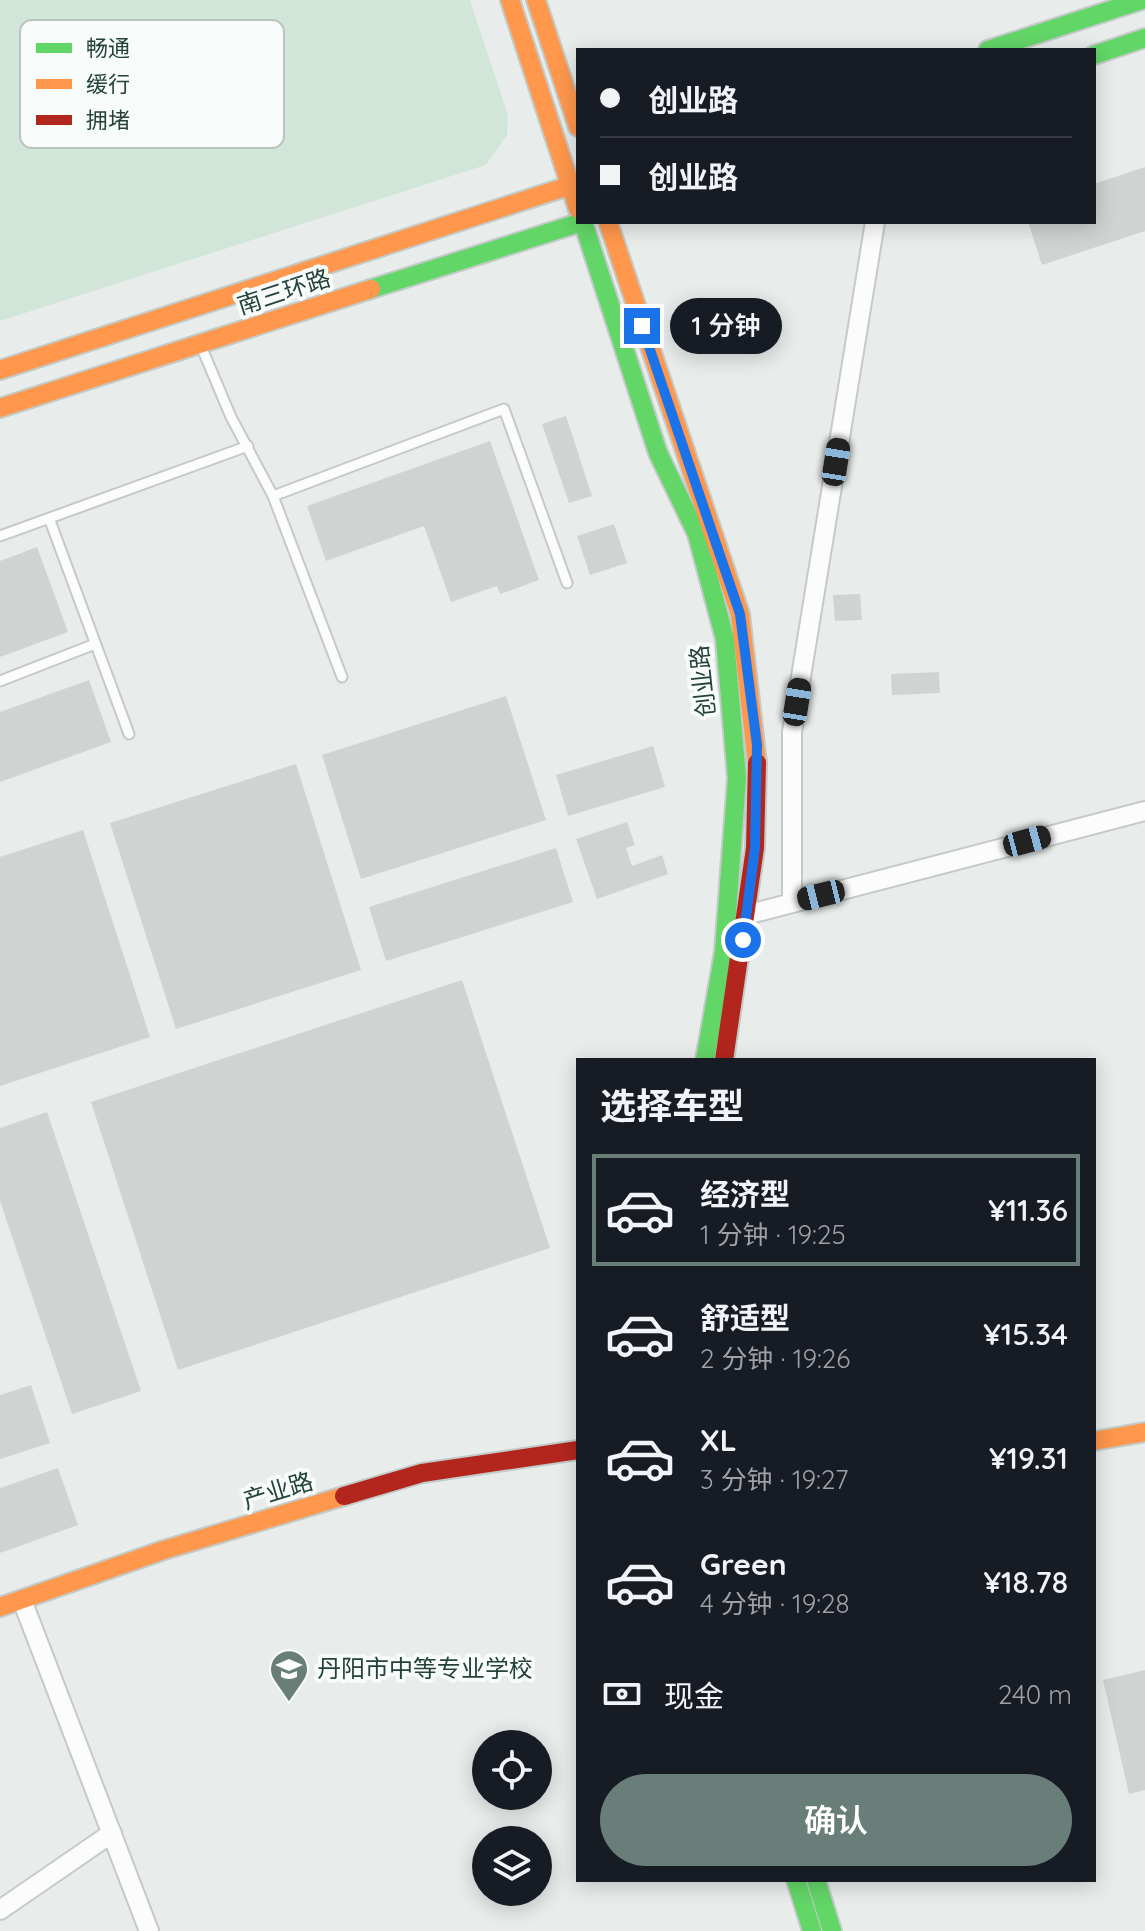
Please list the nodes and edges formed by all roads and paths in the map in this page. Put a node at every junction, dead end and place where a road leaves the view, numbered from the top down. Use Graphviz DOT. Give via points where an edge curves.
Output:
graph roads {
  1 [pos="510,0"];
  2 [pos="536,0"];
  3 [pos="1142,0"];
  4 [pos="1145,38"];
  5 [pos="994,48"];
  6 [pos="1096,54"];
  7 [pos="576,121"];
  8 [pos="574,184"];
  9 [pos="576,224"];
  10 [pos="583,224"];
  11 [pos="609,224"];
  12 [pos="875,224"];
  13 [pos="200,344"];
  14 [pos="0,370"];
  15 [pos="0,408"];
  16 [pos="248,446"];
  17 [pos="273,496"];
  18 [pos="49,518"];
  19 [pos="0,536"];
  20 [pos="567,583"];
  21 [pos="95,644"];
  22 [pos="342,677"];
  23 [pos="0,681"];
  24 [pos="129,734"];
  25 [pos="1145,811"];
  26 [pos="792,903"];
  27 [pos="746,915"];
  28 [pos="705,1058"];
  29 [pos="724,1058"];
  30 [pos="1145,1432"];
  31 [pos="1096,1441"];
  32 [pos="576,1450"];
  33 [pos="22,1600"];
  34 [pos="0,1607"];
  35 [pos="112,1833"];
  36 [pos="797,1882"];
  37 [pos="817,1882"];
  38 [pos="0,1910"];
  39 [pos="149,1931"];
  40 [pos="812,1931"];
  41 [pos="832,1931"];
  1 -- 8 [label="street"];
  2 -- 7 [label="street"];
  3 -- 5 [label="street"];
  4 -- 6 [label="street"];
  8 -- 14 [label="street, 南三环路"];
  9 -- 13 [label="street, 南三环路"];
  10 -- 28 [label="street, 创业路" via="658,453 697,534 725,639 737,778 724,952"];
  11 -- 27 [label="street, 创业路" via="740,614 757,745 755,848"];
  12 -- 26 [label="street" via="792,732"];
  13 -- 15 [label="street, 南三环路"];
  13 -- 16 [label="lane"];
  16 -- 17 [label="lane"];
  16 -- 18 [label="lane"];
  17 -- 20 [label="lane" via="504,409"];
  17 -- 22 [label="lane"];
  18 -- 19 [label="lane"];
  18 -- 21 [label="lane"];
  21 -- 23 [label="lane"];
  21 -- 24 [label="lane"];
  25 -- 26 [label="street"];
  26 -- 27 [label="street"];
  27 -- 29 [label="street, 创业路"];
  30 -- 31 [label="street"];
  32 -- 33 [label="street, 产业路" via="422,1473 164,1550"];
  33 -- 34 [label="street, 产业路"];
  33 -- 35 [label="street"];
  35 -- 38 [label="street"];
  35 -- 39 [label="street"];
  36 -- 40 [label="street"];
  37 -- 41 [label="street"];
}
